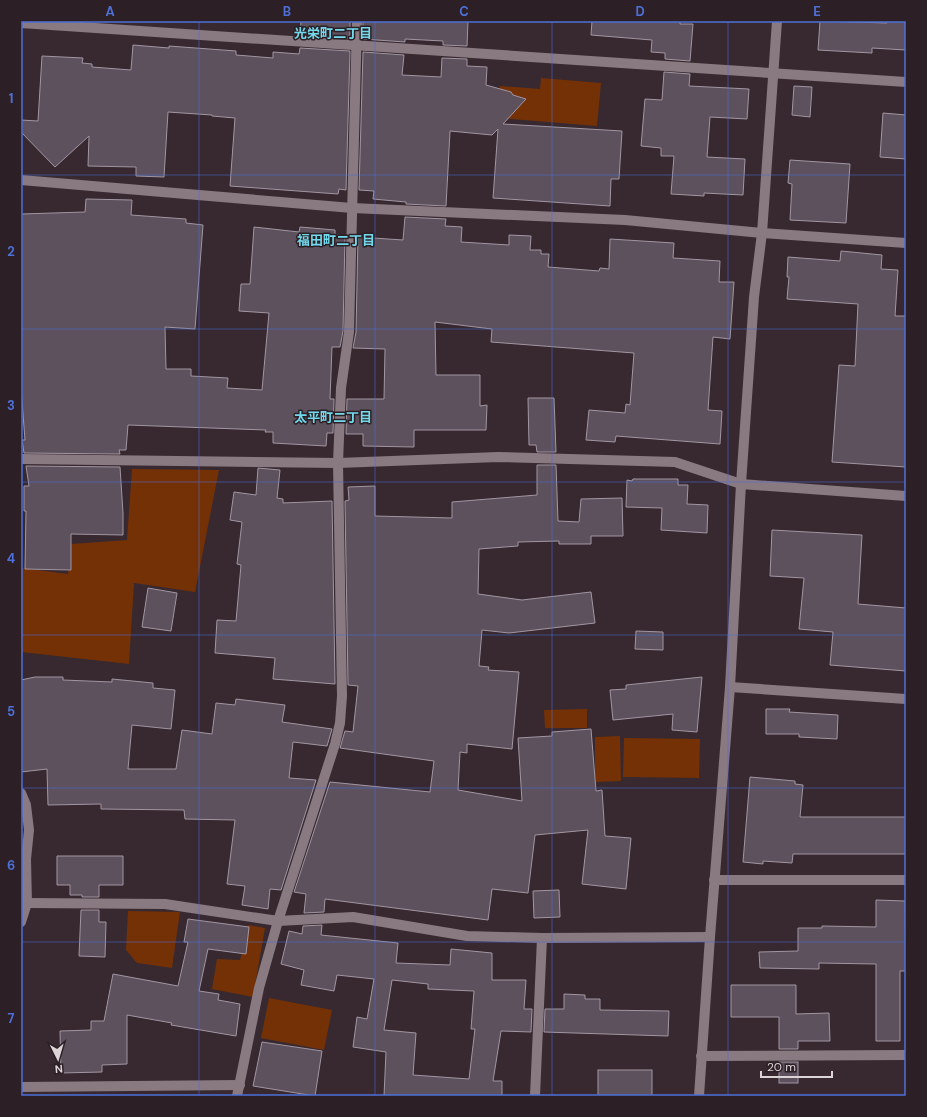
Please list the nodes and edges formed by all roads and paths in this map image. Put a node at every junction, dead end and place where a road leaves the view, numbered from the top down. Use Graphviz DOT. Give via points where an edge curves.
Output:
graph roads {
  1 [pos="357,21"];
  2 [pos="777,21"];
  3 [pos="21,23"];
  4 [pos="356,46"];
  5 [pos="774,73"];
  6 [pos="906,82"];
  7 [pos="21,180"];
  8 [pos="352,208"];
  9 [pos="762,233"];
  10 [pos="906,243"];
  11 [pos="21,459"];
  12 [pos="338,463"];
  13 [pos="741,484"];
  14 [pos="906,496"];
  15 [pos="730,687"];
  16 [pos="906,699"];
  17 [pos="21,793"];
  18 [pos="714,880"];
  19 [pos="906,880"];
  20 [pos="27,903"];
  21 [pos="278,920"];
  22 [pos="21,922"];
  23 [pos="710,937"];
  24 [pos="542,938"];
  25 [pos="906,1054"];
  26 [pos="701,1056"];
  27 [pos="240,1085"];
  28 [pos="21,1087"];
  29 [pos="237,1096"];
  30 [pos="535,1096"];
  31 [pos="699,1096"];
  1 -- 4 [label="street"];
  2 -- 5 [label="street"];
  3 -- 4 [label="street"];
  4 -- 5 [label="street"];
  4 -- 8 [label="street"];
  5 -- 6 [label="street"];
  5 -- 9 [label="street"];
  7 -- 8 [label="street"];
  8 -- 9 [label="street" via="625,220"];
  8 -- 12 [label="street" via="349,332 341,388"];
  9 -- 10 [label="street"];
  9 -- 13 [label="street" via="754,297"];
  11 -- 12 [label="street"];
  12 -- 13 [label="street" via="498,457 675,462"];
  12 -- 21 [label="street" via="342,696 340,723"];
  13 -- 14 [label="street"];
  13 -- 15 [label="street"];
  15 -- 16 [label="street"];
  15 -- 18 [label="street"];
  17 -- 20 [label="street" via="26,805 29,830 26,859"];
  18 -- 19 [label="street"];
  18 -- 23 [label="street"];
  20 -- 21 [label="street" via="165,904"];
  20 -- 22 [label="street"];
  21 -- 24 [label="street" via="353,917 467,936"];
  21 -- 27 [label="street" via="259,988"];
  23 -- 24 [label="street"];
  23 -- 26 [label="street"];
  24 -- 30 [label="street"];
  25 -- 26 [label="street"];
  26 -- 31 [label="street"];
  27 -- 28 [label="street"];
  27 -- 29 [label="street"];
}
